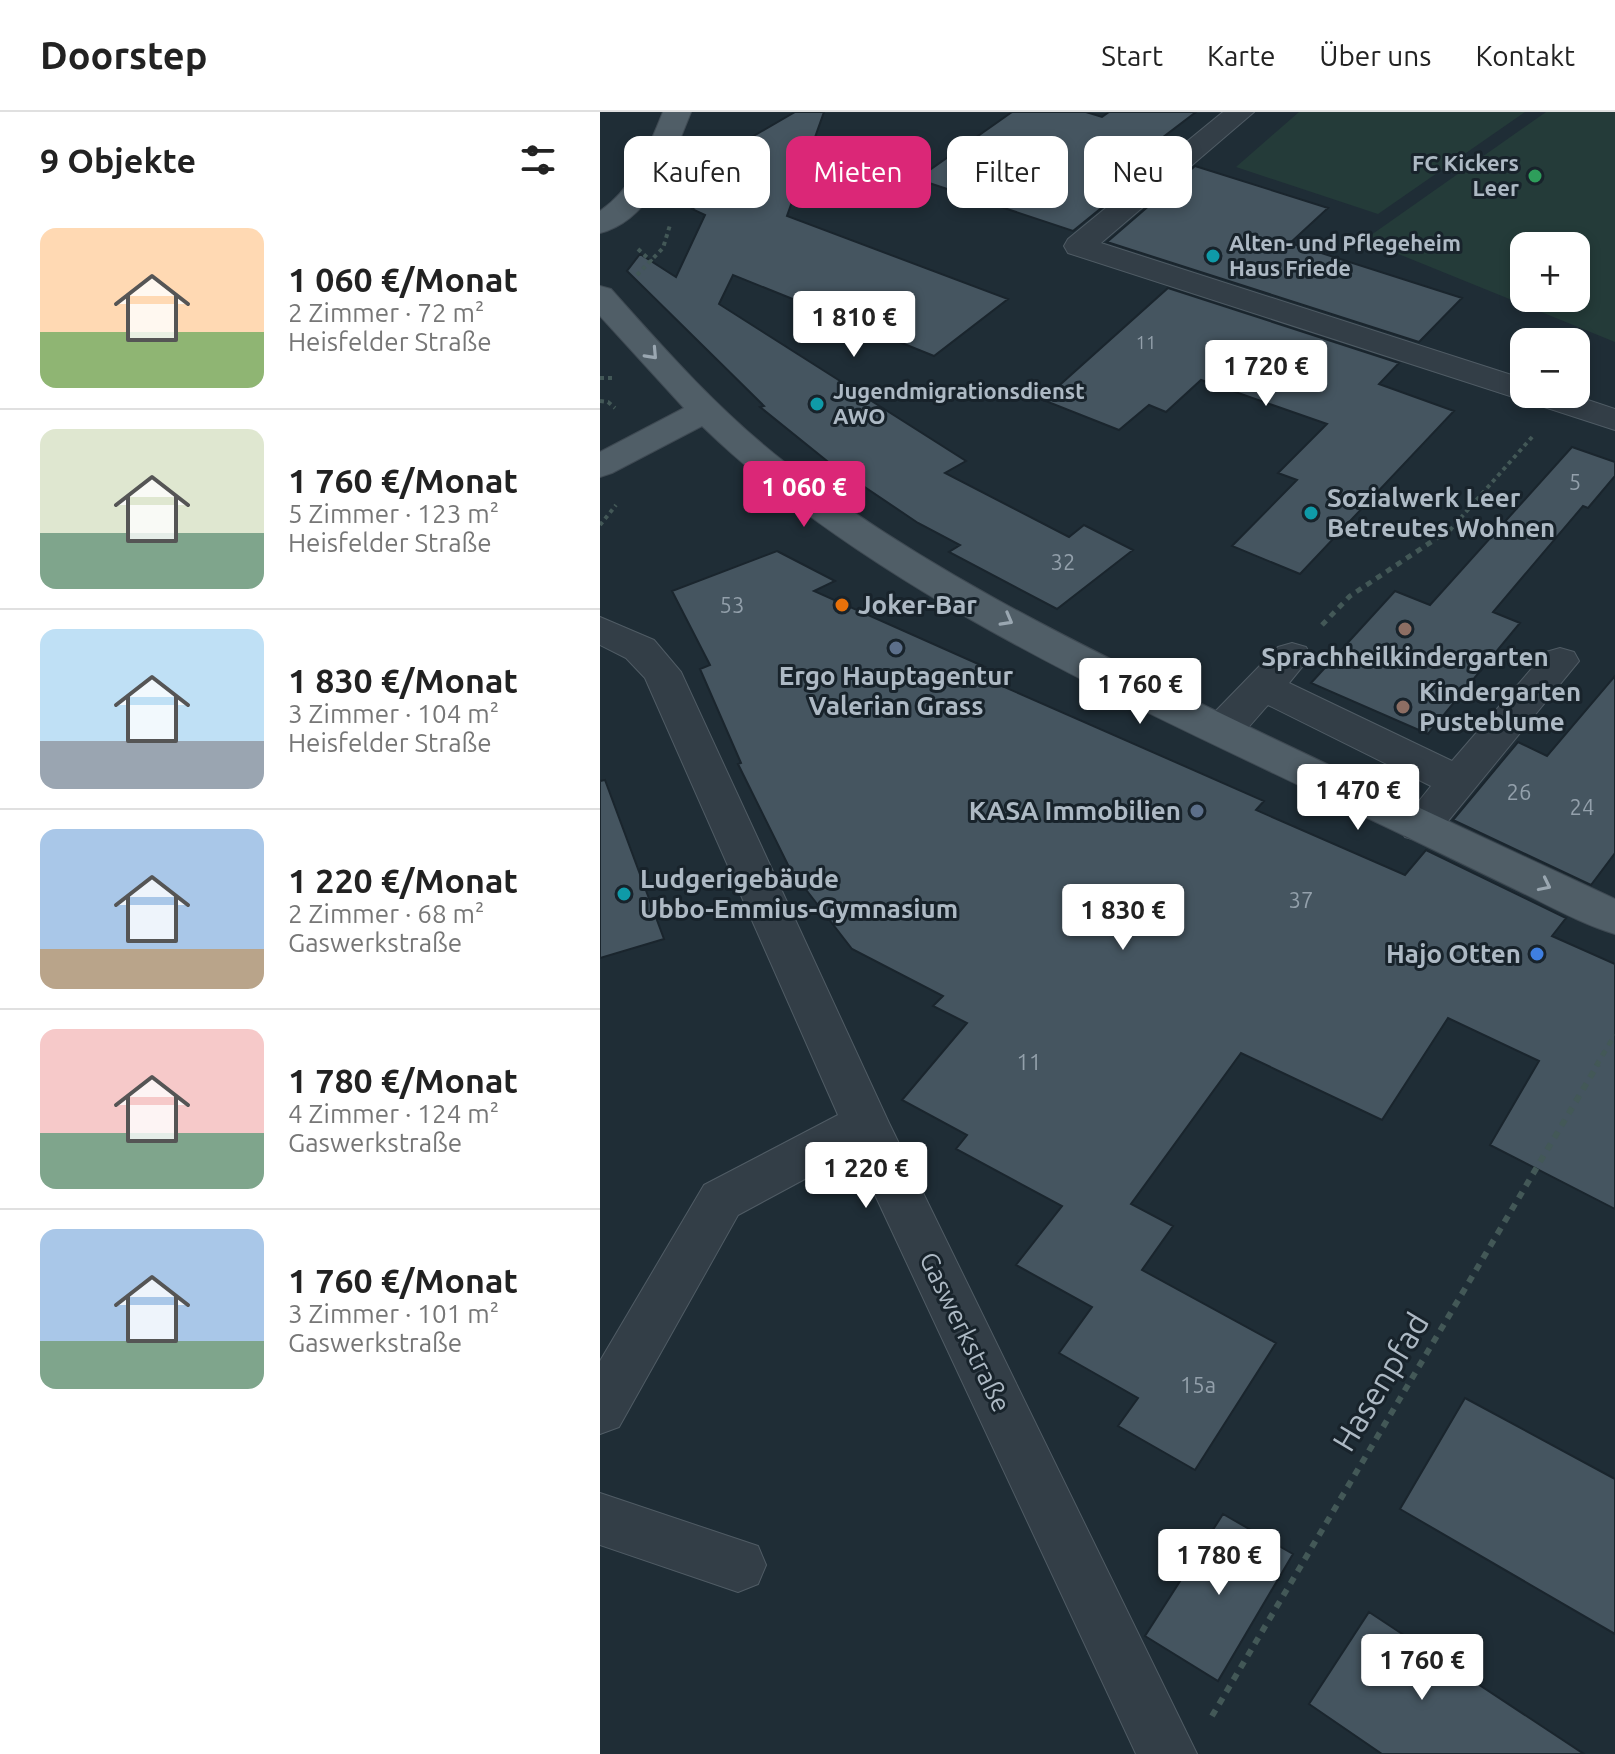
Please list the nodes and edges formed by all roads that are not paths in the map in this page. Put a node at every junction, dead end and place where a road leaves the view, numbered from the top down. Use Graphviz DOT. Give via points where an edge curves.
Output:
graph roads {
  1 [pos="677,112"];
  2 [pos="1240,112"];
  3 [pos="600,224"];
  4 [pos="600,296"];
  5 [pos="1510,385"];
  6 [pos="1580,408"];
  7 [pos="704,411"];
  8 [pos="1615,420"];
  9 [pos="600,466"];
  10 [pos="600,629"];
  11 [pos="1292,656"];
  12 [pos="1560,661"];
  13 [pos="1263,686"];
  14 [pos="1221,730"];
  15 [pos="1457,781"];
  16 [pos="1420,826"];
  17 [pos="1615,918"];
  18 [pos="865,1123"];
  19 [pos="600,1410"];
  20 [pos="600,1519"];
  21 [pos="738,1565"];
  22 [pos="1186,1740"];
  1 -- 3 [label="main road" via="641,188 630,203"];
  2 -- 5 [label="street" via="1079,246"];
  4 -- 7 [label="main road, one-way"];
  6 -- 8 [label="street"];
  7 -- 9 [label="main road"];
  7 -- 14 [label="main road, one-way" via="775,472 924,571 1042,640"];
  10 -- 18 [label="street, Gaswerkstraße" via="640,649 662,672"];
  11 -- 13 [label="street"];
  12 -- 15 [label="street"];
  13 -- 14 [label="street"];
  13 -- 15 [label="street"];
  14 -- 16 [label="main road"];
  15 -- 16 [label="street"];
  16 -- 17 [label="main road, one-way"];
  18 -- 19 [label="street" via="721,1200"];
  18 -- 22 [label="street, Gaswerkstraße"];
  20 -- 21 [label="street"];
}
